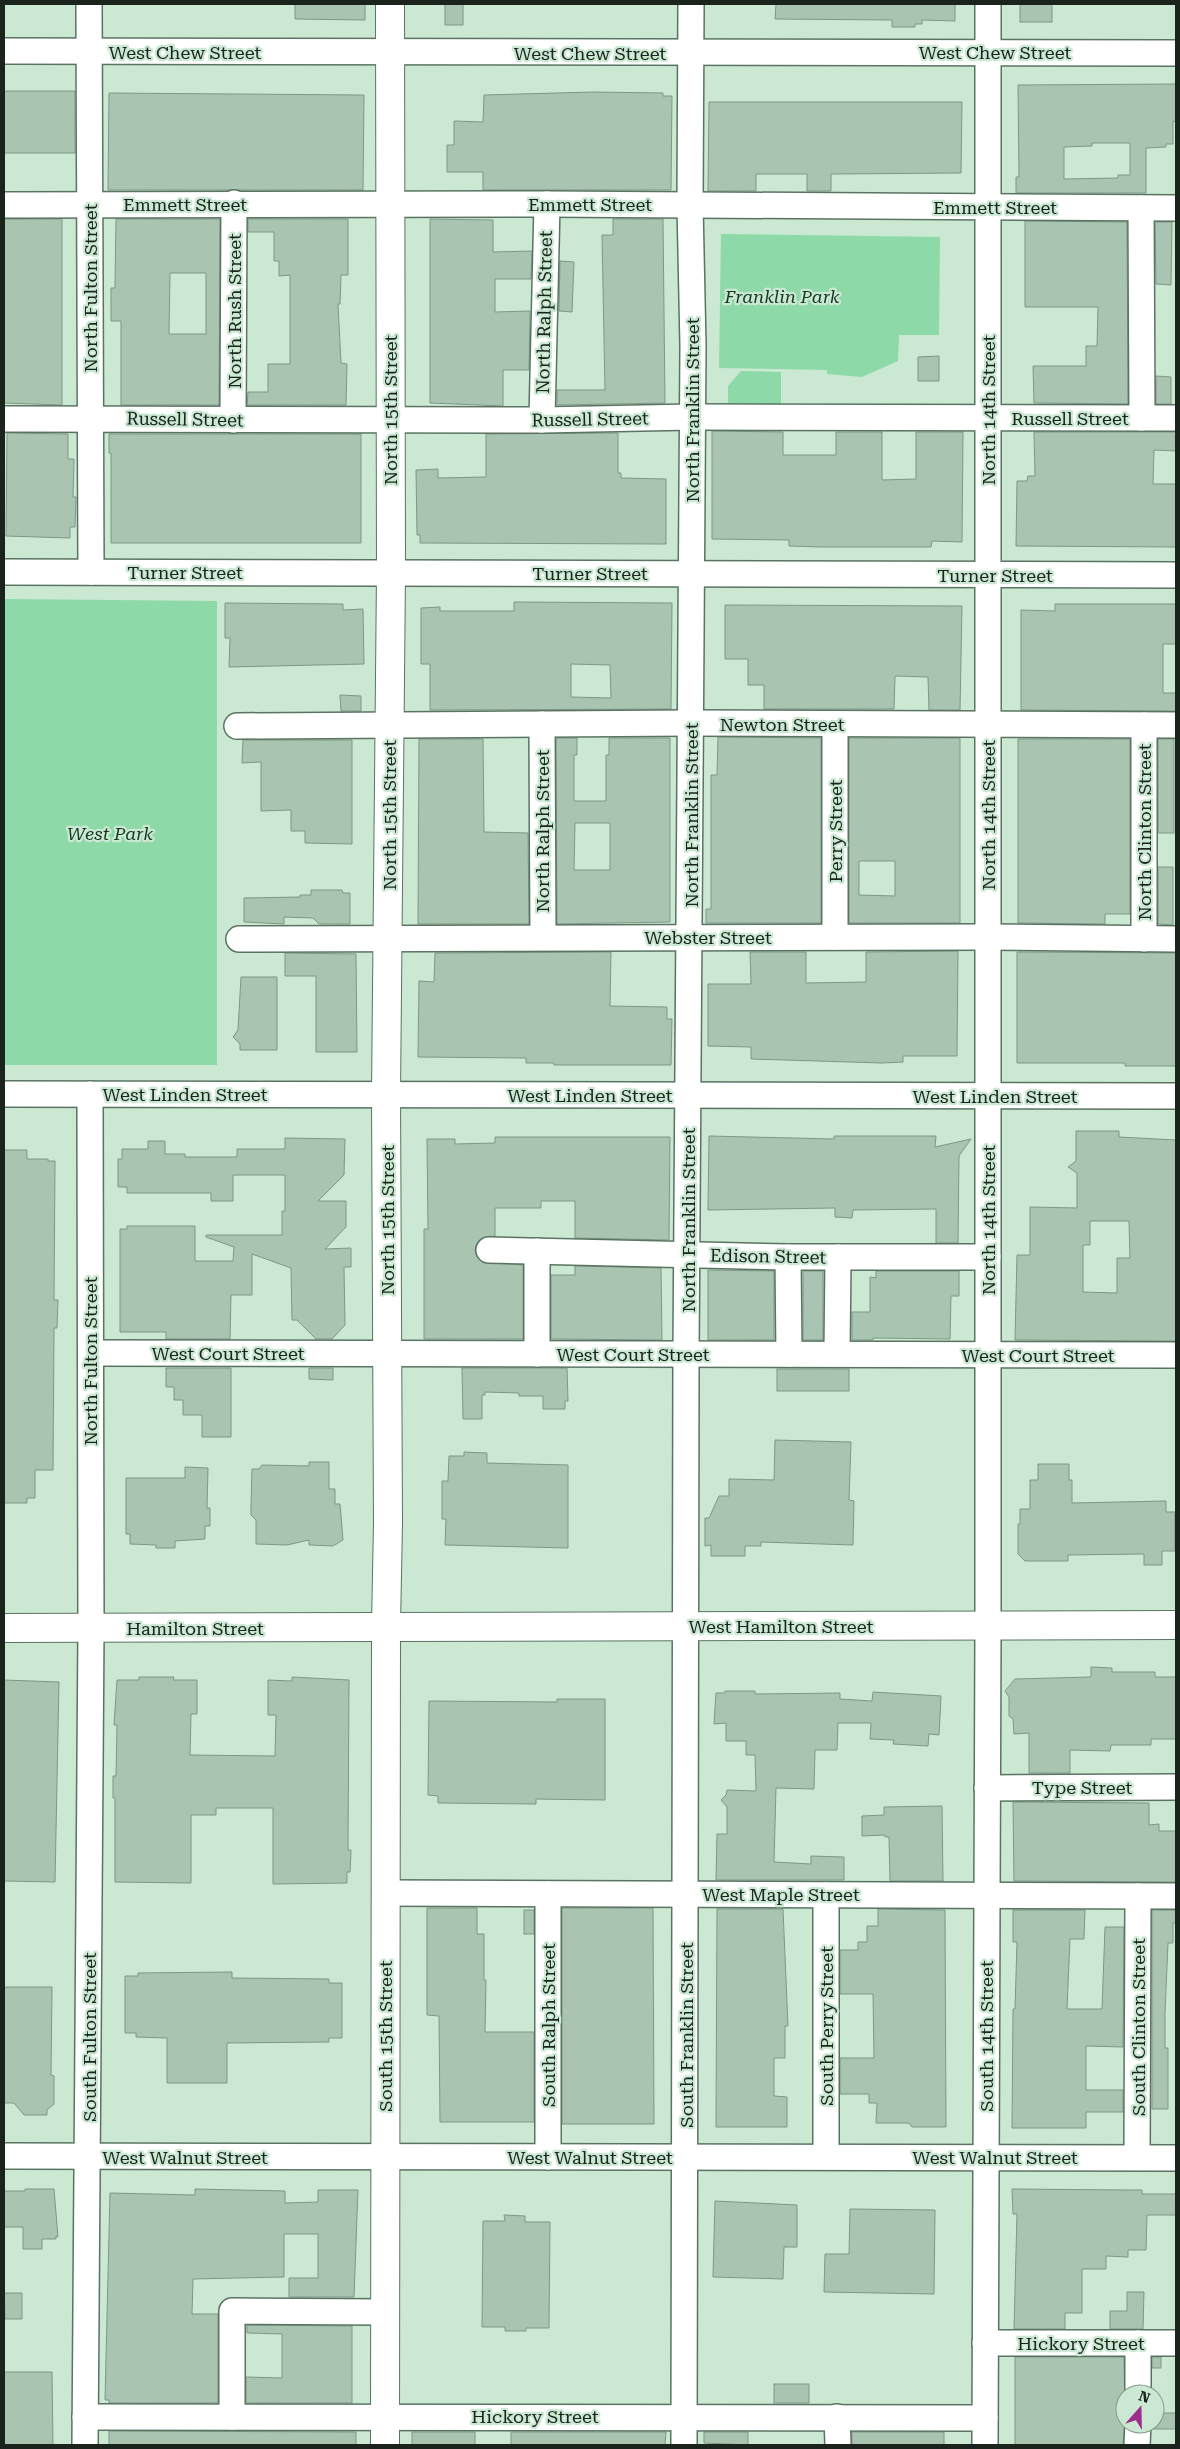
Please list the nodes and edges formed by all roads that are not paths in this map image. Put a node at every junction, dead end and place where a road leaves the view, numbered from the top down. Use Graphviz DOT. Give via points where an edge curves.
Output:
graph roads {
  1 [pos="89,4"];
  2 [pos="390,4"];
  3 [pos="691,4"];
  4 [pos="988,4"];
  5 [pos="4,51"];
  6 [pos="89,51"];
  7 [pos="390,52"];
  8 [pos="988,52"];
  9 [pos="691,53"];
  10 [pos="1176,53"];
  11 [pos="234,203"];
  12 [pos="390,204"];
  13 [pos="547,204"];
  14 [pos="690,204"];
  15 [pos="4,205"];
  16 [pos="90,205"];
  17 [pos="988,208"];
  18 [pos="1141,208"];
  19 [pos="1176,208"];
  20 [pos="692,417"];
  21 [pos="91,418"];
  22 [pos="988,418"];
  23 [pos="1142,418"];
  24 [pos="1176,418"];
  25 [pos="4,419"];
  26 [pos="234,420"];
  27 [pos="390,420"];
  28 [pos="542,420"];
  29 [pos="4,572"];
  30 [pos="90,572"];
  31 [pos="391,573"];
  32 [pos="692,574"];
  33 [pos="988,574"];
  34 [pos="1176,575"];
  35 [pos="691,723"];
  36 [pos="542,724"];
  37 [pos="835,724"];
  38 [pos="988,724"];
  39 [pos="1144,724"];
  40 [pos="390,725"];
  41 [pos="1176,725"];
  42 [pos="237,726"];
  43 [pos="543,937"];
  44 [pos="835,937"];
  45 [pos="988,937"];
  46 [pos="389,938"];
  47 [pos="690,938"];
  48 [pos="239,939"];
  49 [pos="1144,939"];
  50 [pos="1176,939"];
  51 [pos="4,1094"];
  52 [pos="90,1094"];
  53 [pos="386,1095"];
  54 [pos="689,1096"];
  55 [pos="988,1096"];
  56 [pos="1176,1096"];
  57 [pos="489,1250"];
  58 [pos="537,1251"];
  59 [pos="688,1255"];
  60 [pos="788,1257"];
  61 [pos="838,1257"];
  62 [pos="988,1257"];
  63 [pos="91,1353"];
  64 [pos="387,1353"];
  65 [pos="537,1354"];
  66 [pos="686,1354"];
  67 [pos="789,1354"];
  68 [pos="837,1354"];
  69 [pos="987,1354"];
  70 [pos="1176,1355"];
  71 [pos="688,1625"];
  72 [pos="1176,1625"];
  73 [pos="386,1626"];
  74 [pos="988,1627"];
  75 [pos="4,1628"];
  76 [pos="91,1629"];
  77 [pos="1176,1787"];
  78 [pos="987,1788"];
  79 [pos="386,1893"];
  80 [pos="548,1894"];
  81 [pos="687,1894"];
  82 [pos="826,1894"];
  83 [pos="986,1895"];
  84 [pos="1138,1896"];
  85 [pos="1176,1896"];
  86 [pos="4,2156"];
  87 [pos="826,2156"];
  88 [pos="88,2157"];
  89 [pos="385,2157"];
  90 [pos="548,2157"];
  91 [pos="686,2157"];
  92 [pos="985,2157"];
  93 [pos="1137,2158"];
  94 [pos="1176,2158"];
  95 [pos="385,2312"];
  96 [pos="985,2343"];
  97 [pos="1138,2343"];
  98 [pos="1176,2343"];
  99 [pos="1138,2384"];
  100 [pos="86,2417"];
  101 [pos="232,2417"];
  102 [pos="385,2417"];
  103 [pos="684,2417"];
  104 [pos="837,2417"];
  105 [pos="985,2418"];
  106 [pos="85,2445"];
  107 [pos="385,2445"];
  108 [pos="684,2445"];
  109 [pos="838,2445"];
  110 [pos="985,2445"];
  1 -- 6 [label="street, North Fulton Street"];
  2 -- 7 [label="main road, North 15th Street"];
  3 -- 9 [label="street, North Franklin Street"];
  4 -- 8 [label="street, North 14th Street"];
  5 -- 6 [label="street, West Chew Street"];
  6 -- 7 [label="street, West Chew Street"];
  6 -- 16 [label="street, North Fulton Street"];
  7 -- 9 [label="street, West Chew Street"];
  7 -- 12 [label="main road, North 15th Street"];
  8 -- 9 [label="street, West Chew Street"];
  8 -- 10 [label="street, West Chew Street"];
  8 -- 17 [label="street, North 14th Street"];
  9 -- 14 [label="street, North Franklin Street"];
  11 -- 12 [label="street, Emmett Street"];
  11 -- 16 [label="street, Emmett Street"];
  11 -- 26 [label="street, North Rush Street"];
  12 -- 13 [label="street, Emmett Street"];
  12 -- 27 [label="main road, North 15th Street"];
  13 -- 14 [label="street, Emmett Street"];
  13 -- 28 [label="street, North Ralph Street"];
  14 -- 17 [label="street, Emmett Street"];
  14 -- 20 [label="street, North Franklin Street"];
  15 -- 16 [label="street, Emmett Street"];
  16 -- 21 [label="street, North Fulton Street"];
  17 -- 18 [label="street, Emmett Street"];
  17 -- 22 [label="street, North 14th Street"];
  18 -- 19 [label="street, Emmett Street"];
  18 -- 23 [label="street"];
  20 -- 22 [label="street, Russell Street"];
  20 -- 28 [label="street, Russell Street"];
  20 -- 32 [label="street, North Franklin Street"];
  21 -- 25 [label="street, Russell Street"];
  21 -- 26 [label="street, Russell Street"];
  21 -- 30 [label="street, North Fulton Street"];
  22 -- 23 [label="street, Russell Street"];
  22 -- 33 [label="street, North 14th Street"];
  23 -- 24 [label="street, Russell Street"];
  26 -- 27 [label="street, Russell Street"];
  27 -- 28 [label="street, Russell Street"];
  27 -- 31 [label="main road, North 15th Street"];
  29 -- 30 [label="street, Turner Street"];
  30 -- 31 [label="street, Turner Street"];
  31 -- 32 [label="street, Turner Street"];
  31 -- 40 [label="main road, North 15th Street"];
  32 -- 33 [label="street, Turner Street"];
  32 -- 35 [label="street, North Franklin Street"];
  33 -- 34 [label="street, Turner Street"];
  33 -- 38 [label="street, North 14th Street"];
  35 -- 36 [label="street, Newton Street"];
  35 -- 37 [label="street, Newton Street"];
  35 -- 47 [label="street, North Franklin Street"];
  36 -- 40 [label="street, Newton Street"];
  36 -- 43 [label="street, North Ralph Street"];
  37 -- 38 [label="street, Newton Street"];
  37 -- 44 [label="street, Perry Street"];
  38 -- 39 [label="street, Newton Street"];
  38 -- 45 [label="street, North 14th Street"];
  39 -- 41 [label="street, Newton Street"];
  39 -- 49 [label="street, North Clinton Street"];
  40 -- 42 [label="street, Newton Street"];
  40 -- 46 [label="main road, North 15th Street"];
  43 -- 46 [label="street, Webster Street"];
  43 -- 47 [label="street, Webster Street"];
  44 -- 45 [label="street, Webster Street"];
  44 -- 47 [label="street, Webster Street"];
  45 -- 49 [label="street, Webster Street"];
  45 -- 55 [label="street, North 14th Street"];
  46 -- 48 [label="street, Webster Street"];
  46 -- 53 [label="main road, North 15th Street"];
  47 -- 54 [label="street, North Franklin Street"];
  49 -- 50 [label="street, Webster Street"];
  51 -- 52 [label="street, West Linden Street"];
  52 -- 53 [label="street, West Linden Street"];
  52 -- 63 [label="street, North Fulton Street"];
  53 -- 54 [label="street, West Linden Street"];
  53 -- 64 [label="main road, North 15th Street"];
  54 -- 55 [label="street, West Linden Street"];
  54 -- 59 [label="street, North Franklin Street"];
  55 -- 56 [label="street, West Linden Street"];
  55 -- 62 [label="street, North 14th Street"];
  57 -- 58 [label="street, Edison Street"];
  58 -- 59 [label="street, Edison Street"];
  58 -- 65 [label="street"];
  59 -- 60 [label="street, Edison Street"];
  59 -- 66 [label="street, North Franklin Street"];
  60 -- 61 [label="street, Edison Street"];
  60 -- 67 [label="street"];
  61 -- 62 [label="street, Edison Street"];
  61 -- 68 [label="street"];
  62 -- 69 [label="street, North 14th Street"];
  63 -- 64 [label="street, West Court Street"];
  63 -- 76 [label="street, North Fulton Street"];
  64 -- 65 [label="street, West Court Street"];
  64 -- 73 [label="main road, North 15th Street"];
  65 -- 66 [label="street, West Court Street"];
  66 -- 67 [label="street, West Court Street"];
  66 -- 71 [label="street, North Franklin Street"];
  67 -- 68 [label="street, West Court Street"];
  68 -- 69 [label="street, West Court Street"];
  69 -- 70 [label="street, West Court Street"];
  69 -- 74 [label="street, North 14th Street"];
  71 -- 73 [label="main road, West Hamilton Street"];
  71 -- 74 [label="main road, West Hamilton Street"];
  71 -- 81 [label="street, South Franklin Street"];
  72 -- 74 [label="main road, West Hamilton Street"];
  73 -- 76 [label="main road, Hamilton Street"];
  73 -- 79 [label="main road, South 15th Street"];
  74 -- 78 [label="street, South 14th Street"];
  75 -- 76 [label="main road, Hamilton Street"];
  76 -- 88 [label="street, South Fulton Street"];
  77 -- 78 [label="street, Type Street"];
  78 -- 83 [label="street, South 14th Street"];
  79 -- 80 [label="street, West Maple Street"];
  79 -- 89 [label="main road, South 15th Street"];
  80 -- 81 [label="street, West Maple Street"];
  80 -- 90 [label="street, South Ralph Street"];
  81 -- 82 [label="street, West Maple Street"];
  81 -- 91 [label="street, South Franklin Street"];
  82 -- 83 [label="street, West Maple Street"];
  82 -- 87 [label="street, South Perry Street"];
  83 -- 84 [label="street, West Maple Street"];
  83 -- 92 [label="street, South 14th Street"];
  84 -- 85 [label="street, West Maple Street"];
  84 -- 93 [label="street, South Clinton Street"];
  86 -- 88 [label="street, West Walnut Street"];
  87 -- 91 [label="street, West Walnut Street"];
  87 -- 92 [label="street, West Walnut Street"];
  88 -- 89 [label="street, West Walnut Street"];
  88 -- 100 [label="street, South Fulton Street"];
  89 -- 90 [label="street, West Walnut Street"];
  89 -- 95 [label="main road, South 15th Street"];
  90 -- 91 [label="street, West Walnut Street"];
  91 -- 103 [label="street, South Franklin Street"];
  92 -- 93 [label="street, West Walnut Street"];
  92 -- 96 [label="street, South 14th Street"];
  93 -- 94 [label="street, West Walnut Street"];
  95 -- 101 [label="street" via="232,2311"];
  95 -- 102 [label="main road, South 15th Street"];
  96 -- 97 [label="street, Hickory Street"];
  96 -- 105 [label="street, South 14th Street"];
  97 -- 98 [label="street, Hickory Street"];
  97 -- 99 [label="street"];
  100 -- 101 [label="street, Hickory Street"];
  100 -- 106 [label="street, South Fulton Street"];
  101 -- 102 [label="street, Hickory Street"];
  102 -- 103 [label="street, Hickory Street"];
  102 -- 107 [label="main road, South 15th Street"];
  103 -- 104 [label="street, Hickory Street"];
  103 -- 108 [label="street, South Franklin Street"];
  104 -- 105 [label="street, Hickory Street"];
  104 -- 109 [label="street"];
  105 -- 110 [label="street, South 14th Street"];
}
